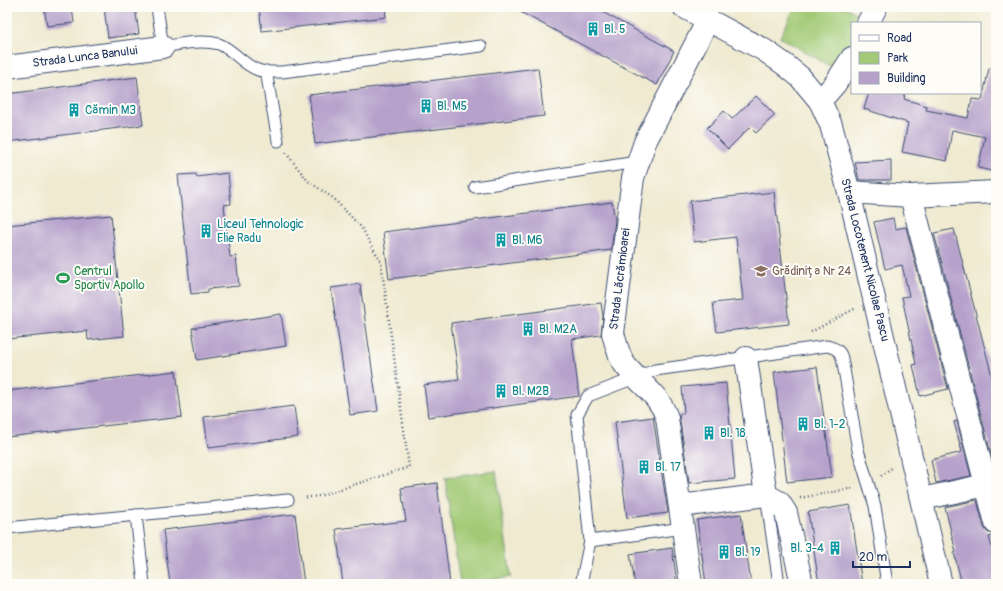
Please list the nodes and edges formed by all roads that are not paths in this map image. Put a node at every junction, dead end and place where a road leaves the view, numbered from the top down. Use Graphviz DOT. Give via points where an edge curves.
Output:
graph roads {
  1 [pos="157,7"];
  2 [pos="684,7"];
  3 [pos="876,7"];
  4 [pos="708,20"];
  5 [pos="868,22"];
  6 [pos="482,46"];
  7 [pos="163,47"];
  8 [pos="851,60"];
  9 [pos="7,67"];
  10 [pos="266,72"];
  11 [pos="820,101"];
  12 [pos="278,141"];
  13 [pos="637,162"];
  14 [pos="475,187"];
  15 [pos="849,192"];
  16 [pos="996,192"];
  17 [pos="911,196"];
  18 [pos="746,358"];
  19 [pos="636,377"];
  20 [pos="986,485"];
  21 [pos="773,499"];
  22 [pos="922,499"];
  23 [pos="288,500"];
  24 [pos="680,506"];
  25 [pos="136,515"];
  26 [pos="996,523"];
  27 [pos="7,528"];
  28 [pos="683,528"];
  29 [pos="590,541"];
  30 [pos="144,584"];
  31 [pos="582,584"];
  32 [pos="691,584"];
  33 [pos="779,584"];
  34 [pos="802,584"];
  35 [pos="887,584"];
  36 [pos="941,584"];
  1 -- 7 [label="lane"];
  2 -- 4 [label="street, Strada Locotenent Nicolae Pascu"];
  3 -- 5 [label="street"];
  4 -- 11 [label="street, Strada Locotenent Nicolae Pascu" via="764,50 784,64 800,77"];
  4 -- 13 [label="street, Strada Lăcrămioarei" via="644,142"];
  6 -- 10 [label="lane"];
  7 -- 9 [label="street, Strada Lunca Banului"];
  7 -- 10 [label="lane" via="199,42 218,44 258,70"];
  8 -- 11 [label="street"];
  10 -- 12 [label="lane"];
  11 -- 15 [label="street, Strada Locotenent Nicolae Pascu" via="831,125"];
  13 -- 14 [label="lane"];
  13 -- 19 [label="street, Strada Lăcrămioarei" via="613,333 617,350"];
  15 -- 17 [label="street"];
  15 -- 22 [label="street, Strada Locotenent Nicolae Pascu"];
  16 -- 17 [label="street"];
  17 -- 20 [label="street"];
  18 -- 19 [label="lane" via="655,370"];
  18 -- 21 [label="street"];
  18 -- 35 [label="lane" via="827,346 841,352 858,450 875,506"];
  19 -- 24 [label="street, Strada Lăcrămioarei" via="663,405"];
  19 -- 29 [label="lane" via="588,396 577,415"];
  20 -- 22 [label="street"];
  20 -- 26 [label="street"];
  21 -- 24 [label="street"];
  21 -- 33 [label="lane"];
  21 -- 34 [label="street" via="786,513"];
  22 -- 36 [label="street, Strada Locotenent Nicolae Pascu"];
  23 -- 25 [label="lane"];
  24 -- 28 [label="street, Strada Lăcrămioarei"];
  25 -- 27 [label="lane"];
  25 -- 30 [label="lane"];
  28 -- 29 [label="lane"];
  28 -- 32 [label="street, Strada Lăcrămioarei"];
  29 -- 31 [label="lane"];
}
